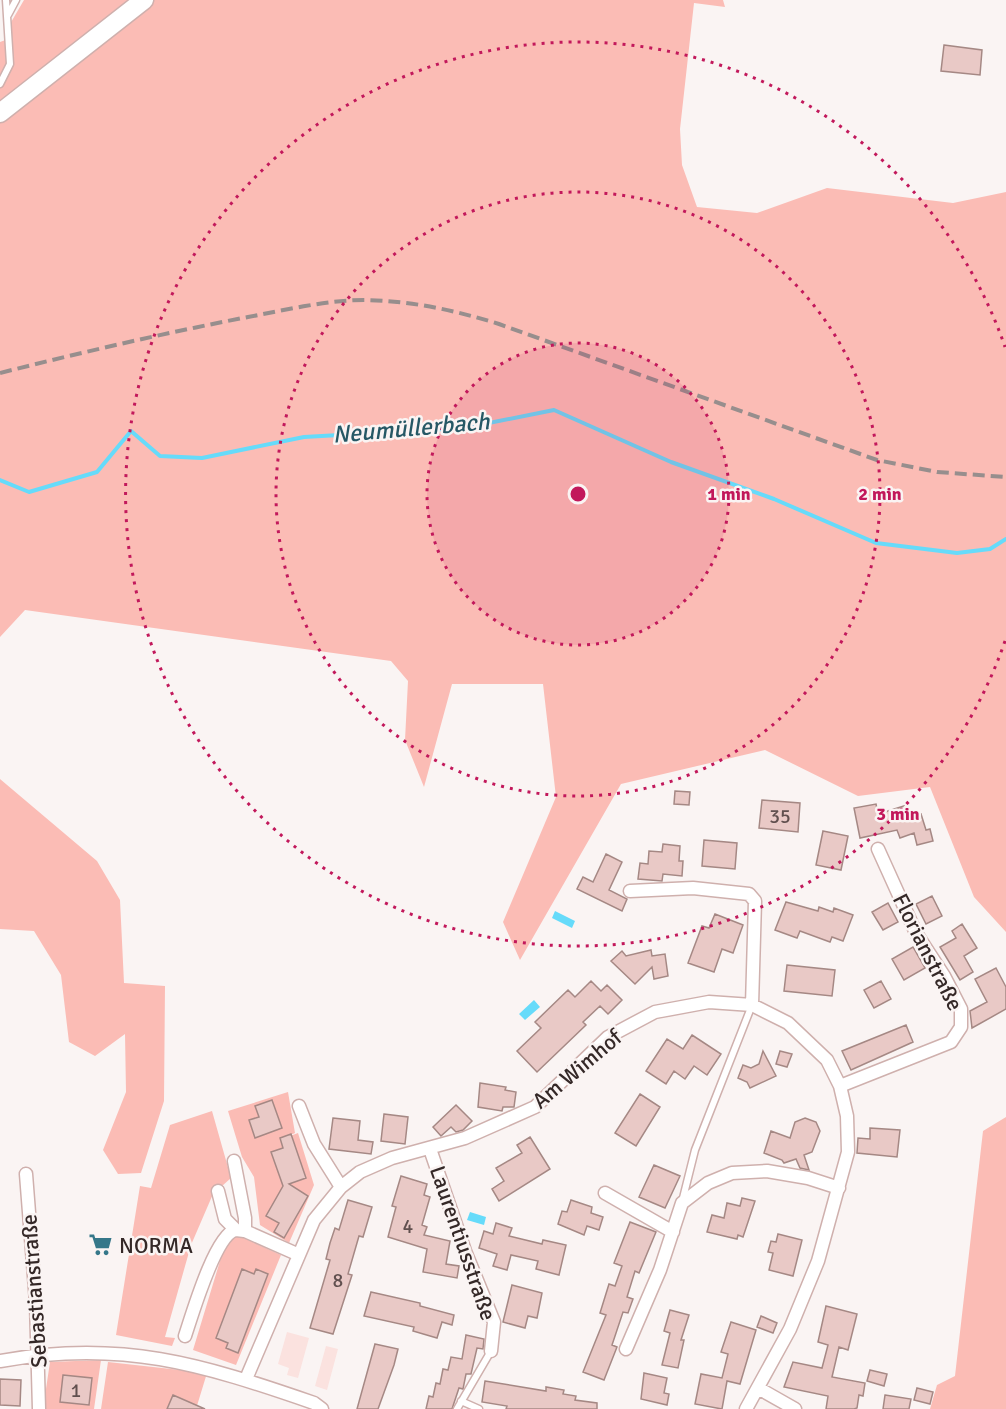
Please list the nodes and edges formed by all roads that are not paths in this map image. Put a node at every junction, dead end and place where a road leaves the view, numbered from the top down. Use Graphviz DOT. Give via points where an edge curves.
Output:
graph roads {
  1 [pos="6,0"];
  2 [pos="16,0"];
  3 [pos="144,0"];
  4 [pos="7,16"];
  5 [pos="0,84"];
  6 [pos="0,113"];
  7 [pos="878,849"];
  8 [pos="630,891"];
  9 [pos="752,1005"];
  10 [pos="840,1086"];
  11 [pos="299,1106"];
  12 [pos="430,1149"];
  13 [pos="234,1161"];
  14 [pos="26,1174"];
  15 [pos="341,1187"];
  16 [pos="839,1188"];
  17 [pos="218,1191"];
  18 [pos="605,1193"];
  19 [pos="682,1203"];
  20 [pos="240,1231"];
  21 [pos="673,1232"];
  22 [pos="297,1254"];
  23 [pos="185,1336"];
  24 [pos="626,1349"];
  25 [pos="491,1352"];
  26 [pos="39,1354"];
  27 [pos="0,1361"];
  28 [pos="246,1379"];
  29 [pos="758,1388"];
  30 [pos="461,1401"];
  31 [pos="39,1409"];
  32 [pos="322,1409"];
  33 [pos="457,1409"];
  34 [pos="479,1409"];
  35 [pos="746,1409"];
  36 [pos="795,1409"];
  1 -- 4 [label="lane"];
  2 -- 4 [label="lane"];
  3 -- 6 [label="street"];
  4 -- 5 [label="lane" via="10,64"];
  7 -- 10 [label="street, Florianstraße" via="916,933 961,1009 961,1027 951,1042"];
  8 -- 9 [label="street" via="693,888 749,894 755,901"];
  9 -- 10 [label="street, Am Wimhof" via="788,1023 809,1041 827,1060"];
  9 -- 12 [label="street, Am Wimhof" via="709,1002 655,1012 608,1037 535,1107"];
  9 -- 19 [label="lane" via="695,1150"];
  10 -- 16 [label="street, Am Wimhof" via="847,1116 848,1152"];
  11 -- 15 [label="street" via="314,1144"];
  12 -- 15 [label="street, Am Wimhof" via="392,1158"];
  12 -- 25 [label="street, Laurentiusstraße" via="494,1322"];
  13 -- 20 [label="street" via="245,1218"];
  14 -- 26 [label="street, Sebastianstraße"];
  15 -- 22 [label="street, Am Wimhof" via="314,1220"];
  16 -- 19 [label="street" via="767,1171 732,1173"];
  16 -- 29 [label="street, Am Wimhof" via="818,1261 790,1329"];
  17 -- 20 [label="street" via="225,1219"];
  18 -- 21 [label="street"];
  19 -- 21 [label="street"];
  20 -- 22 [label="street"];
  20 -- 23 [label="street" via="225,1238 216,1254"];
  21 -- 24 [label="street"];
  22 -- 28 [label="street, Am Wimhof"];
  25 -- 30 [label="lane, Laurentiusstraße"];
  26 -- 27 [label="street"];
  26 -- 28 [label="street" via="134,1354 176,1360"];
  26 -- 31 [label="street, Sebastianstraße"];
  28 -- 32 [label="street"];
  29 -- 35 [label="street, Am Wimhof"];
  29 -- 36 [label="street"];
  30 -- 33 [label="lane, Laurentiusstraße"];
  30 -- 34 [label="lane"];
}
